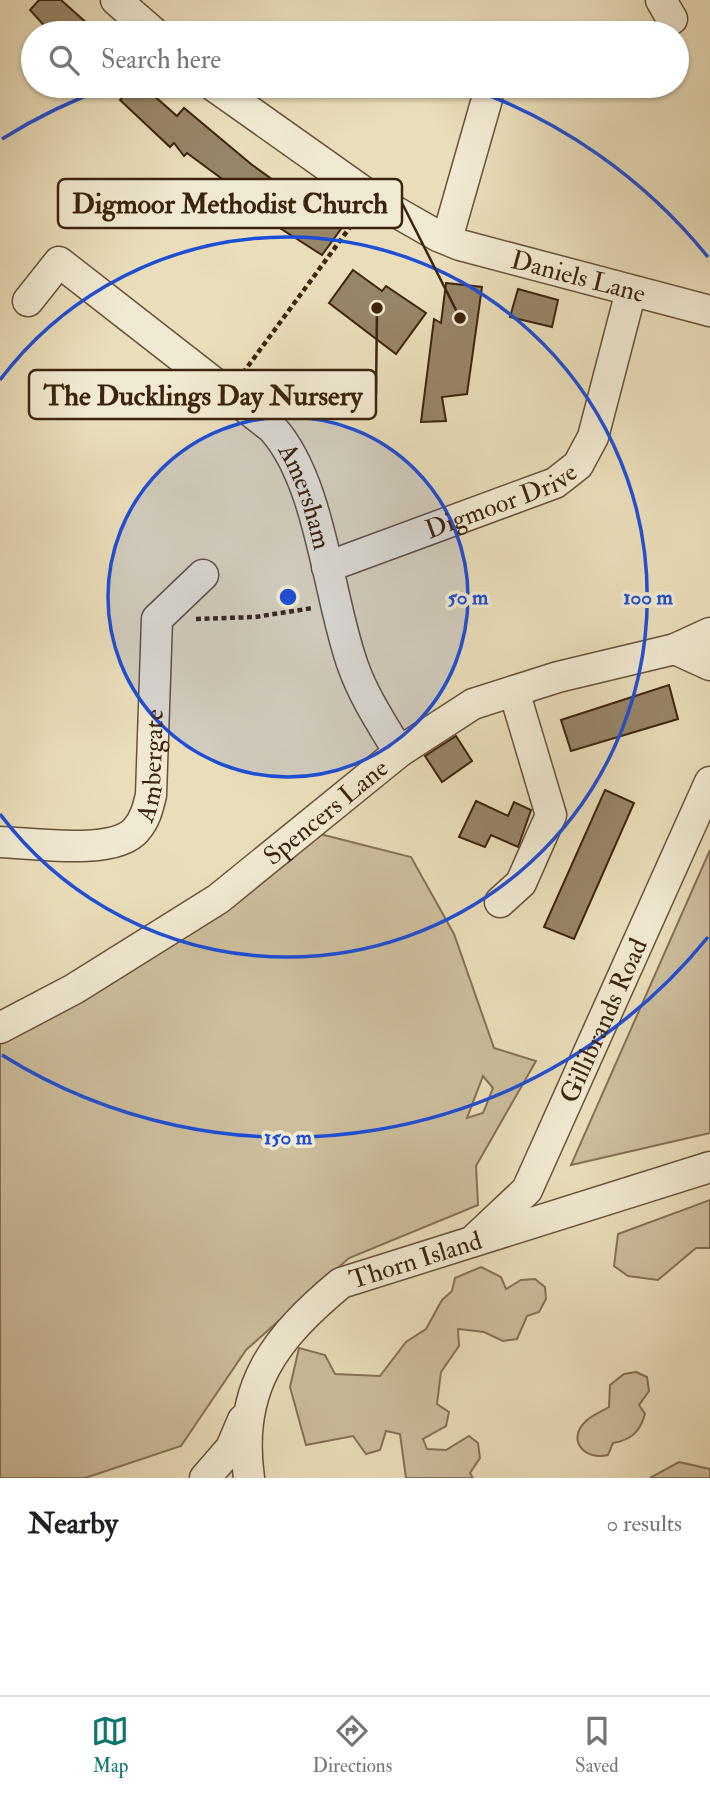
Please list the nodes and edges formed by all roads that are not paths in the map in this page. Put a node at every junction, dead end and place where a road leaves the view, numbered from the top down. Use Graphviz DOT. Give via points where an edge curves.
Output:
graph roads {
  1 [pos="116,0"];
  2 [pos="140,21"];
  3 [pos="231,98"];
  4 [pos="487,99"];
  5 [pos="447,239"];
  6 [pos="631,291"];
  7 [pos="28,301"];
  8 [pos="710,311"];
  9 [pos="327,567"];
  10 [pos="203,575"];
  11 [pos="710,633"];
  12 [pos="675,649"];
  13 [pos="710,666"];
  14 [pos="514,691"];
  15 [pos="399,752"];
  16 [pos="710,782"];
  17 [pos="0,842"];
  18 [pos="500,902"];
  19 [pos="0,1028"];
  20 [pos="710,1167"];
  21 [pos="471,1243"];
  22 [pos="250,1404"];
  23 [pos="205,1478"];
  24 [pos="249,1478"];
  1 -- 2 [label="street"];
  3 -- 5 [label="street, Daniels Lane" via="372,198"];
  4 -- 5 [label="street"];
  5 -- 6 [label="street, Daniels Lane"];
  6 -- 8 [label="street, Daniels Lane"];
  6 -- 9 [label="street, Digmoor Drive" via="593,438 578,465 555,483"];
  7 -- 9 [label="street, Amersham" via="59,262 272,428 293,455"];
  9 -- 15 [label="street, Amersham" via="353,665"];
  10 -- 17 [label="street, Ambergate" via="157,619 151,796 136,831 120,842 102,846"];
  11 -- 12 [label="street, Spencers Lane"];
  12 -- 13 [label="street"];
  12 -- 14 [label="street, Spencers Lane"];
  14 -- 15 [label="street, Spencers Lane" via="473,704"];
  14 -- 18 [label="street" via="551,815 520,883"];
  15 -- 19 [label="street, Spencers Lane" via="218,899 74,989"];
  16 -- 21 [label="street, Gillibrands Road" via="527,1190"];
  20 -- 21 [label="street, Thorn Island"];
  21 -- 22 [label="street, Thorn Island" via="341,1283 303,1314 271,1353"];
  22 -- 23 [label="street" via="231,1448"];
  22 -- 24 [label="street, Thorn Island" via="245,1450"];
}
